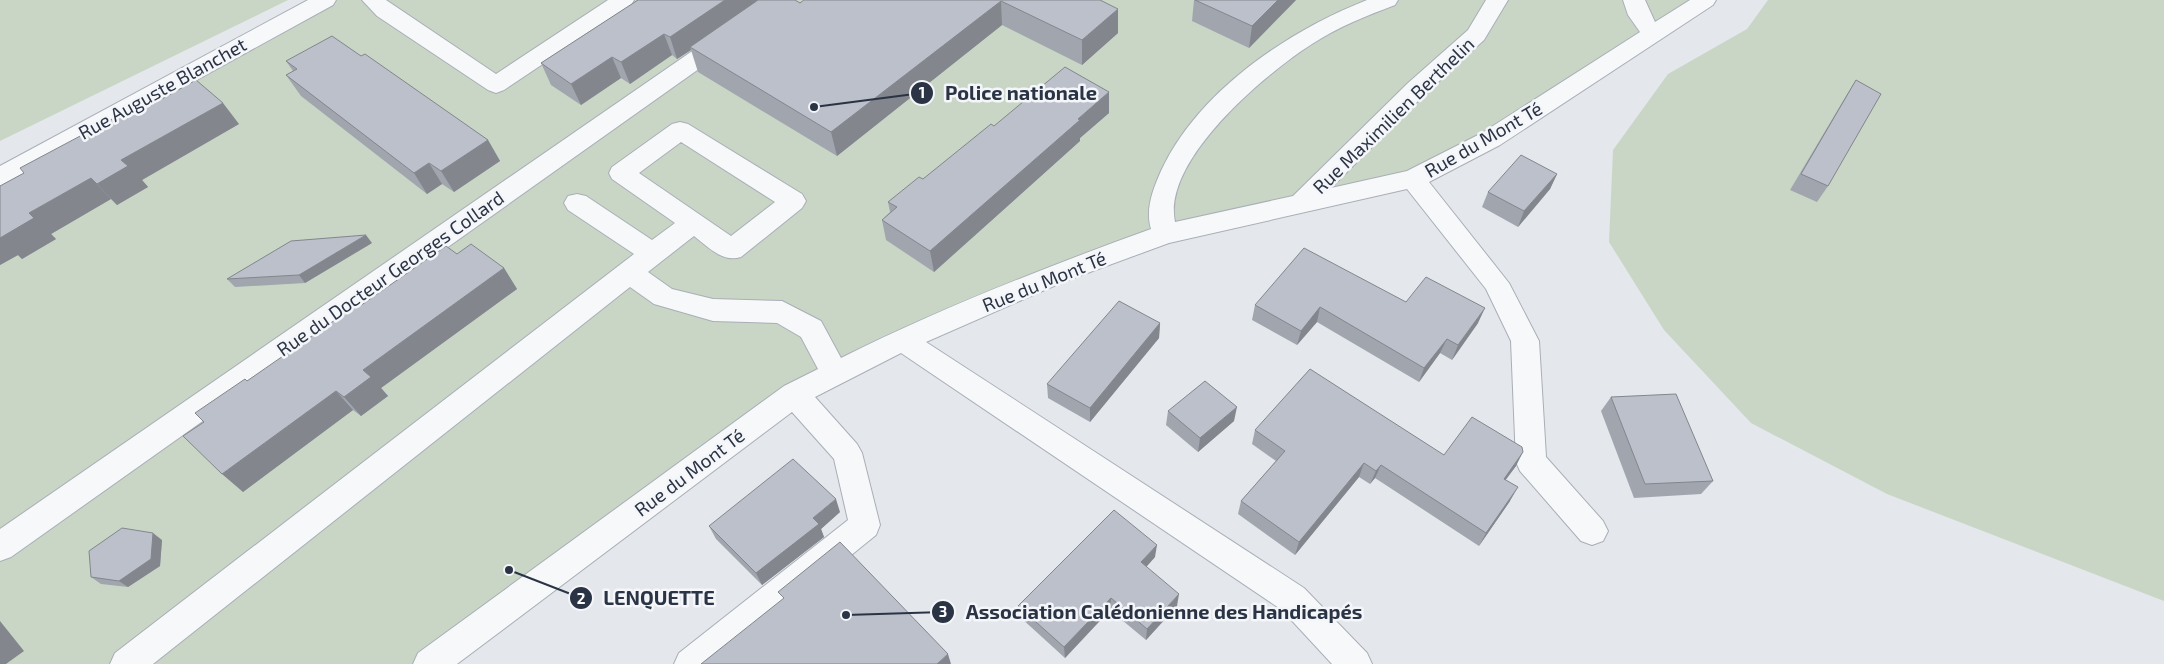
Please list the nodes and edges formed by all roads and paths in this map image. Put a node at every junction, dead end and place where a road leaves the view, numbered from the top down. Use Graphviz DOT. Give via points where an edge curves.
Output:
graph roads {
  1 [pos="326,0"];
  2 [pos="373,0"];
  3 [pos="623,0"];
  4 [pos="781,0"];
  5 [pos="1387,0"];
  6 [pos="1497,0"];
  7 [pos="1634,0"];
  8 [pos="1705,0"];
  9 [pos="1652,34"];
  10 [pos="0,178"];
  11 [pos="1413,179"];
  12 [pos="1302,202"];
  13 [pos="577,203"];
  14 [pos="693,223"];
  15 [pos="1165,234"];
  16 [pos="653,254"];
  17 [pos="630,272"];
  18 [pos="902,340"];
  19 [pos="836,374"];
  20 [pos="794,394"];
  21 [pos="1592,531"];
  22 [pos="0,547"];
  23 [pos="127,664"];
  24 [pos="430,664"];
  25 [pos="691,664"];
  26 [pos="1356,664"];
  1 -- 10 [label="street, Rue Auguste Blanchet"];
  2 -- 3 [label="street" via="496,85"];
  4 -- 22 [label="street, Rue du Docteur Georges Collard"];
  5 -- 15 [label="street" via="1328,25 1262,67 1196,131 1179,161 1163,203 1161,217"];
  6 -- 12 [label="street, Rue Maximilien Berthelin" via="1476,35 1416,89"];
  7 -- 9 [label="street" via="1639,15"];
  8 -- 9 [label="street, Rue du Mont Té"];
  9 -- 11 [label="street, Rue du Mont Té" via="1491,139"];
  11 -- 12 [label="street, Rue du Mont Té"];
  11 -- 21 [label="street" via="1496,283 1525,341 1531,462"];
  12 -- 15 [label="street, Rue du Mont Té"];
  13 -- 16 [label="street"];
  14 -- 14 [label="street" via="732,250 793,201 680,130 621,173"];
  14 -- 16 [label="street"];
  15 -- 18 [label="street, Rue du Mont Té" via="1054,275"];
  16 -- 17 [label="street"];
  17 -- 19 [label="street" via="664,297 713,310 782,312 811,329"];
  17 -- 23 [label="street"];
  18 -- 19 [label="street, Rue du Mont Té"];
  18 -- 26 [label="street" via="1294,599"];
  19 -- 20 [label="street, Rue du Mont Té"];
  20 -- 24 [label="street, Rue du Mont Té"];
  20 -- 25 [label="street" via="847,453 865,525"];
}
